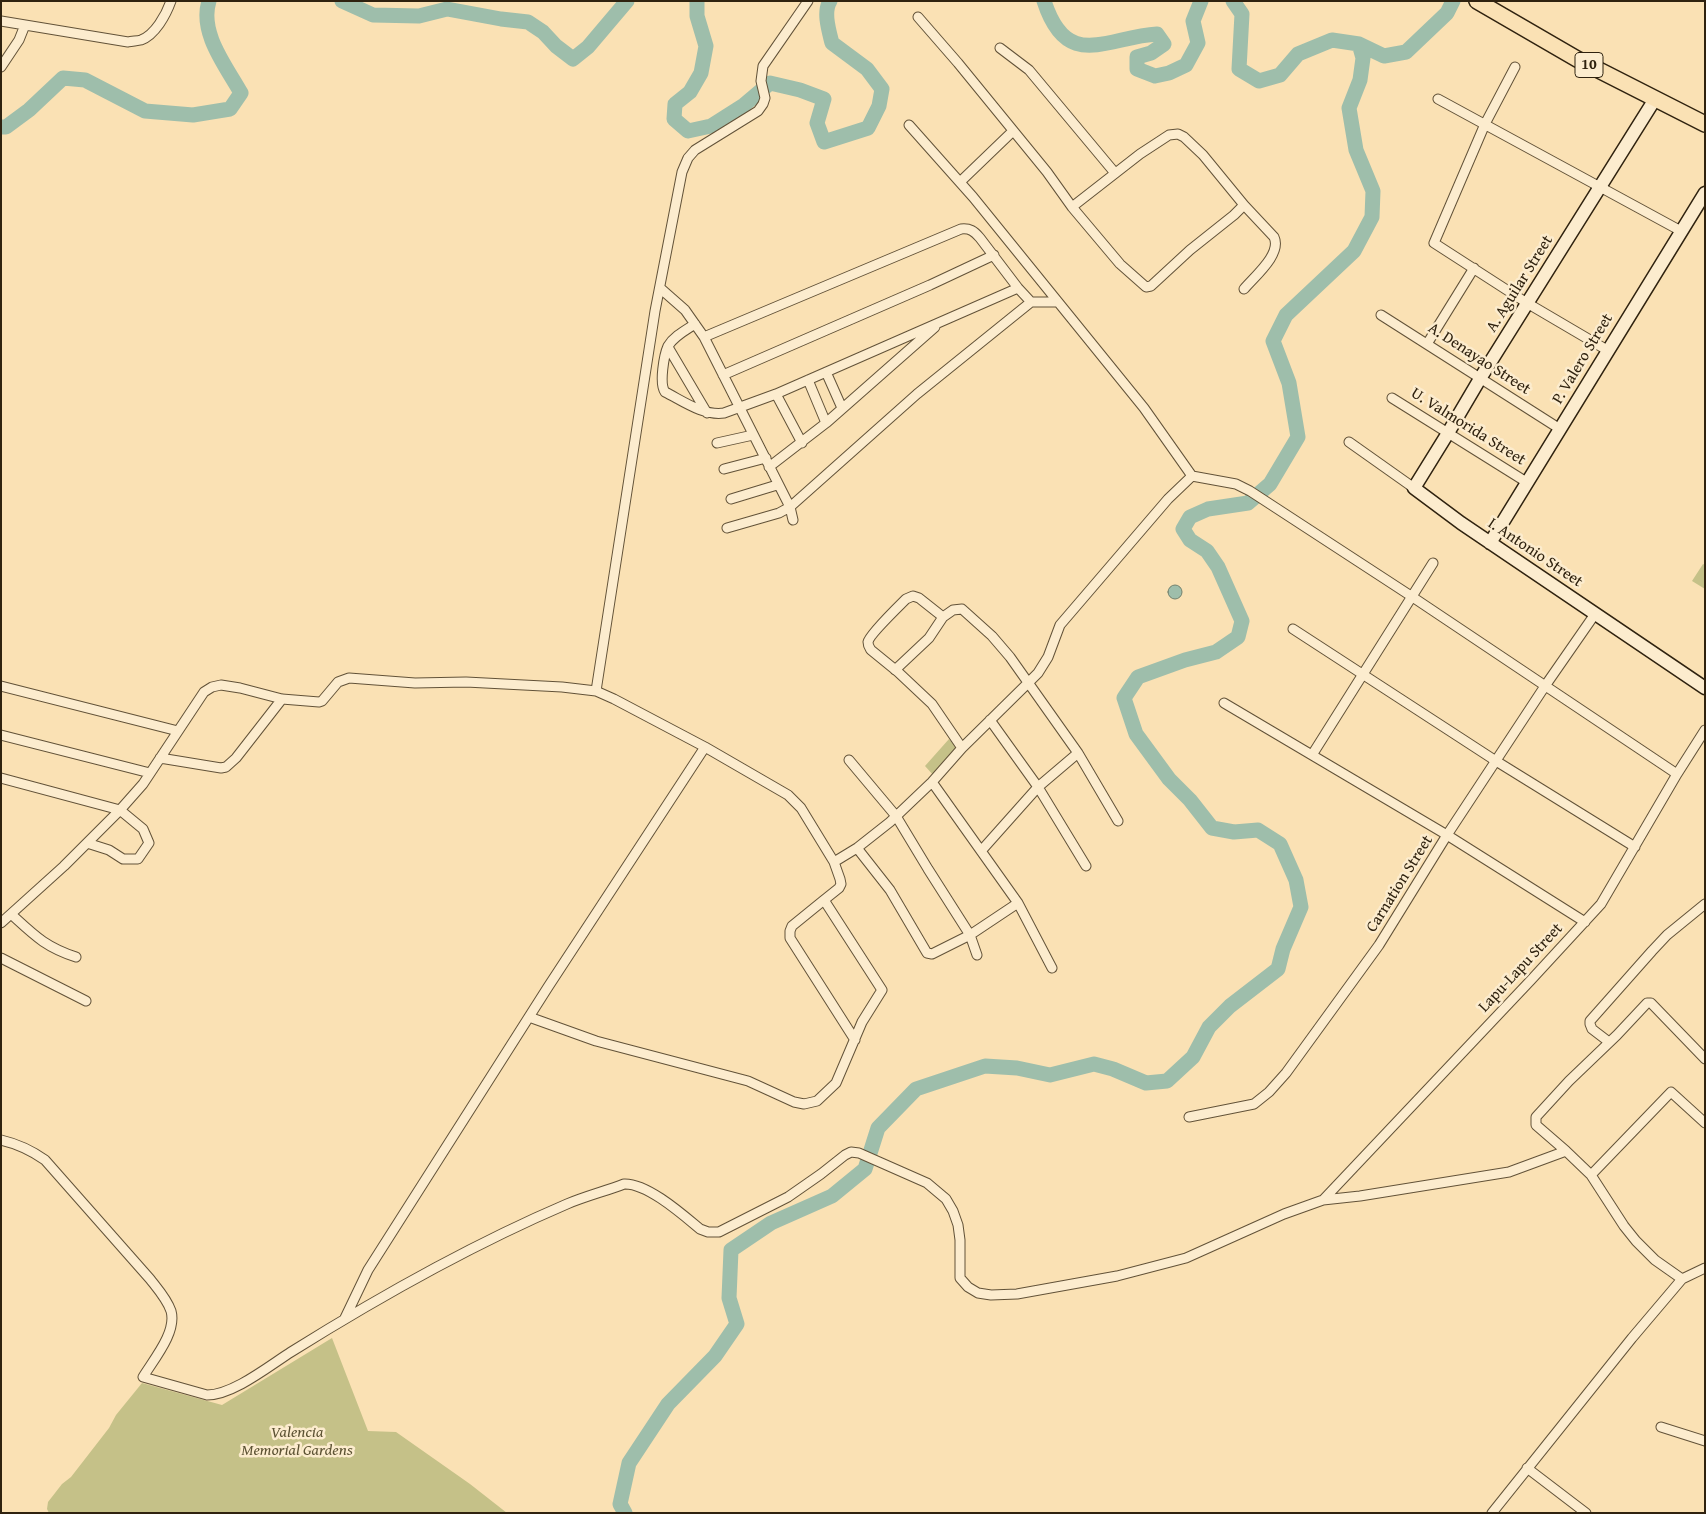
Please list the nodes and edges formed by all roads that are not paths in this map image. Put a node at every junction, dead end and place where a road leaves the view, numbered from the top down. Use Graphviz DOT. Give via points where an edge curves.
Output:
graph roads {
  1 [pos="171,1"];
  2 [pos="808,1"];
  3 [pos="1476,1"];
  4 [pos="1492,5"];
  5 [pos="918,17"];
  6 [pos="1,21"];
  7 [pos="25,25"];
  8 [pos="1000,48"];
  9 [pos="1,67"];
  10 [pos="1515,68"];
  11 [pos="1438,99"];
  12 [pos="1654,99"];
  13 [pos="1484,124"];
  14 [pos="1705,124"];
  15 [pos="909,125"];
  16 [pos="1013,131"];
  17 [pos="1115,173"];
  18 [pos="960,182"];
  19 [pos="1601,187"];
  20 [pos="1705,193"];
  21 [pos="1244,205"];
  22 [pos="1072,207"];
  23 [pos="1681,231"];
  24 [pos="994,255"];
  25 [pos="1474,268"];
  26 [pos="660,288"];
  27 [pos="1018,288"];
  28 [pos="1244,289"];
  29 [pos="1031,302"];
  30 [pos="1058,302"];
  31 [pos="1527,303"];
  32 [pos="1381,314"];
  33 [pos="943,320"];
  34 [pos="695,324"];
  35 [pos="704,337"];
  36 [pos="1427,344"];
  37 [pos="668,347"];
  38 [pos="1607,350"];
  39 [pos="826,372"];
  40 [pos="722,375"];
  41 [pos="1480,377"];
  42 [pos="808,380"];
  43 [pos="776,394"];
  44 [pos="1392,398"];
  45 [pos="739,407"];
  46 [pos="842,408"];
  47 [pos="707,413"];
  48 [pos="826,423"];
  49 [pos="1560,429"];
  50 [pos="1448,434"];
  51 [pos="753,435"];
  52 [pos="1349,442"];
  53 [pos="718,443"];
  54 [pos="802,443"];
  55 [pos="767,463"];
  56 [pos="724,469"];
  57 [pos="1192,476"];
  58 [pos="1528,482"];
  59 [pos="777,485"];
  60 [pos="1414,488"];
  61 [pos="731,499"];
  62 [pos="790,507"];
  63 [pos="793,520"];
  64 [pos="727,528"];
  65 [pos="1490,543"];
  66 [pos="1433,563"];
  67 [pos="1411,596"];
  68 [pos="1595,614"];
  69 [pos="943,617"];
  70 [pos="1293,629"];
  71 [pos="895,670"];
  72 [pos="1361,675"];
  73 [pos="1028,683"];
  74 [pos="1,686"];
  75 [pos="1545,686"];
  76 [pos="1705,688"];
  77 [pos="596,691"];
  78 [pos="282,699"];
  79 [pos="1224,703"];
  80 [pos="990,720"];
  81 [pos="1705,730"];
  82 [pos="178,731"];
  83 [pos="1,735"];
  84 [pos="705,747"];
  85 [pos="962,748"];
  86 [pos="1078,753"];
  87 [pos="1312,755"];
  88 [pos="160,758"];
  89 [pos="849,760"];
  90 [pos="1496,761"];
  91 [pos="150,773"];
  92 [pos="1677,774"];
  93 [pos="1,778"];
  94 [pos="932,782"];
  95 [pos="1038,787"];
  96 [pos="120,810"];
  97 [pos="896,816"];
  98 [pos="1118,821"];
  99 [pos="1447,835"];
  100 [pos="87,843"];
  101 [pos="1635,847"];
  102 [pos="858,848"];
  103 [pos="981,851"];
  104 [pos="834,862"];
  105 [pos="1086,866"];
  106 [pos="824,900"];
  107 [pos="1018,902"];
  108 [pos="1703,906"];
  109 [pos="10,914"];
  110 [pos="1585,922"];
  111 [pos="1,923"];
  112 [pos="970,935"];
  113 [pos="977,955"];
  114 [pos="76,957"];
  115 [pos="1,958"];
  116 [pos="1052,968"];
  117 [pos="86,1001"];
  118 [pos="529,1017"];
  119 [pos="855,1040"];
  120 [pos="1610,1042"];
  121 [pos="1705,1059"];
  122 [pos="1189,1117"];
  123 [pos="1705,1123"];
  124 [pos="1,1140"];
  125 [pos="1566,1151"];
  126 [pos="1591,1175"];
  127 [pos="1323,1200"];
  128 [pos="1705,1268"];
  129 [pos="1682,1279"];
  130 [pos="345,1318"];
  131 [pos="1661,1427"];
  132 [pos="1705,1441"];
  133 [pos="1527,1468"];
  134 [pos="1492,1513"];
  135 [pos="1586,1513"];
  1 -- 7 [label="street" via="150,35 128,42"];
  2 -- 26 [label="street" via="763,66 764,104 688,158 682,172"];
  3 -- 4 [label="highway, 10"];
  4 -- 12 [label="highway, 10" via="1577,59"];
  5 -- 16 [label="street"];
  6 -- 7 [label="street"];
  7 -- 9 [label="street"];
  8 -- 17 [label="street" via="1029,70"];
  10 -- 13 [label="street"];
  11 -- 13 [label="street"];
  12 -- 14 [label="highway, 10"];
  12 -- 19 [label="street, A. Aguilar Street"];
  13 -- 19 [label="street"];
  13 -- 25 [label="street" via="1434,243"];
  15 -- 18 [label="street"];
  16 -- 18 [label="street"];
  16 -- 22 [label="street"];
  17 -- 21 [label="street" via="1169,134 1178,134 1203,155"];
  17 -- 22 [label="street"];
  18 -- 30 [label="street"];
  19 -- 23 [label="street"];
  19 -- 31 [label="street, A. Aguilar Street"];
  20 -- 23 [label="street, P. Valero Street"];
  21 -- 22 [label="street" via="1146,287 1120,264"];
  21 -- 28 [label="street" via="1277,243 1274,254"];
  23 -- 38 [label="street, P. Valero Street"];
  24 -- 27 [label="street"];
  24 -- 35 [label="street" via="974,231 961,229"];
  24 -- 40 [label="street"];
  25 -- 31 [label="street"];
  25 -- 36 [label="street"];
  26 -- 34 [label="street" via="685,310"];
  26 -- 77 [label="street"];
  27 -- 29 [label="street"];
  27 -- 33 [label="street"];
  29 -- 30 [label="street"];
  29 -- 62 [label="street" via="917,394"];
  30 -- 57 [label="street" via="1144,408"];
  31 -- 38 [label="street"];
  31 -- 41 [label="street, A. Aguilar Street"];
  32 -- 36 [label="street, A. Denayao Street"];
  33 -- 39 [label="street"];
  33 -- 46 [label="street"];
  34 -- 35 [label="street"];
  34 -- 37 [label="street" via="677,336"];
  35 -- 40 [label="street"];
  36 -- 41 [label="street, A. Denayao Street"];
  37 -- 47 [label="street"];
  37 -- 47 [label="street" via="663,389"];
  38 -- 49 [label="street, P. Valero Street"];
  39 -- 42 [label="street"];
  39 -- 46 [label="street"];
  40 -- 45 [label="street"];
  41 -- 49 [label="street, A. Denayao Street"];
  41 -- 50 [label="street, A. Aguilar Street"];
  42 -- 43 [label="street"];
  42 -- 48 [label="street"];
  43 -- 45 [label="street"];
  43 -- 54 [label="street"];
  44 -- 50 [label="street, U. Valmorida Street"];
  45 -- 47 [label="street" via="724,413"];
  45 -- 51 [label="street"];
  46 -- 48 [label="street"];
  48 -- 54 [label="street"];
  49 -- 58 [label="street, P. Valero Street"];
  50 -- 58 [label="street, U. Valmorida Street"];
  50 -- 60 [label="street, A. Aguilar Street"];
  51 -- 53 [label="street"];
  51 -- 55 [label="street"];
  52 -- 60 [label="street, I. Antonio Street"];
  54 -- 55 [label="street"];
  55 -- 56 [label="street"];
  55 -- 59 [label="street"];
  57 -- 67 [label="street" via="1236,484 1250,491"];
  57 -- 73 [label="street" via="1168,498 1060,626 1048,657"];
  58 -- 65 [label="street, P. Valero Street"];
  59 -- 61 [label="street"];
  59 -- 62 [label="street"];
  60 -- 65 [label="street, I. Antonio Street"];
  62 -- 63 [label="street"];
  62 -- 64 [label="street" via="774,515"];
  65 -- 68 [label="street, I. Antonio Street"];
  66 -- 67 [label="street"];
  67 -- 72 [label="street"];
  67 -- 75 [label="street"];
  68 -- 75 [label="street, Carnation Street"];
  68 -- 76 [label="street, I. Antonio Street"];
  69 -- 71 [label="street" via="929,638"];
  69 -- 71 [label="street" via="913,596 906,599 873,634 868,641 869,647"];
  69 -- 73 [label="street" via="959,608 965,611 998,643"];
  70 -- 72 [label="street"];
  71 -- 85 [label="street" via="932,704"];
  72 -- 87 [label="street"];
  72 -- 90 [label="street"];
  73 -- 80 [label="street"];
  73 -- 86 [label="street"];
  74 -- 82 [label="street"];
  75 -- 90 [label="street, Carnation Street"];
  75 -- 92 [label="street"];
  77 -- 78 [label="street" via="348,678 338,682 319,702"];
  77 -- 84 [label="street"];
  78 -- 82 [label="street" via="221,685 212,687 204,692"];
  78 -- 88 [label="street" via="226,767"];
  79 -- 87 [label="street"];
  80 -- 85 [label="street"];
  80 -- 95 [label="street"];
  81 -- 92 [label="street, Lapu-Lapu Street"];
  82 -- 88 [label="street"];
  83 -- 91 [label="street"];
  84 -- 104 [label="street" via="788,795 801,808"];
  84 -- 118 [label="street"];
  85 -- 94 [label="street"];
  86 -- 95 [label="street"];
  86 -- 98 [label="street"];
  87 -- 99 [label="street"];
  88 -- 91 [label="street"];
  89 -- 97 [label="street"];
  90 -- 99 [label="street, Carnation Street"];
  90 -- 101 [label="street"];
  91 -- 96 [label="street"];
  92 -- 101 [label="street, Lapu-Lapu Street"];
  93 -- 96 [label="street"];
  94 -- 97 [label="street"];
  94 -- 103 [label="street"];
  95 -- 103 [label="street"];
  95 -- 105 [label="street"];
  96 -- 100 [label="street"];
  96 -- 100 [label="street" via="143,829 149,843 138,860 123,859 109,850"];
  97 -- 102 [label="street"];
  97 -- 112 [label="street"];
  99 -- 110 [label="street"];
  99 -- 122 [label="street, Carnation Street" via="1379,945 1269,1092 1254,1104"];
  100 -- 109 [label="street"];
  101 -- 110 [label="street, Lapu-Lapu Street" via="1607,896"];
  102 -- 104 [label="street"];
  102 -- 112 [label="street" via="890,890 927,953 932,954"];
  103 -- 107 [label="street"];
  104 -- 106 [label="street" via="841,884"];
  106 -- 119 [label="street" via="882,990"];
  106 -- 119 [label="street" via="792,926 790,938"];
  107 -- 112 [label="street"];
  107 -- 116 [label="street"];
  108 -- 120 [label="street" via="1667,935 1590,1021 1592,1029"];
  109 -- 111 [label="street"];
  109 -- 114 [label="street" via="55,950"];
  110 -- 127 [label="street, Lapu-Lapu Street"];
  112 -- 113 [label="street"];
  115 -- 117 [label="street"];
  118 -- 119 [label="street" via="596,1041 748,1081 804,1104 818,1101 836,1084"];
  118 -- 130 [label="street" via="368,1270"];
  120 -- 121 [label="street" via="1650,1003"];
  120 -- 125 [label="street" via="1536,1117 1536,1124"];
  123 -- 126 [label="street" via="1671,1092"];
  124 -- 130 [label="street" via="16,1143 45,1160 166,1299 171,1310 171,1331 143,1377 215,1394 240,1384"];
  125 -- 126 [label="street"];
  125 -- 127 [label="street" via="1509,1172"];
  126 -- 129 [label="street" via="1636,1241 1655,1260"];
  127 -- 130 [label="street" via="1186,1258 1117,1276 1017,1294 991,1295 978,1293 960,1278 958,1225 946,1199 927,1183 875,1159 851,1152 788,1197 719,1232 700,1228 656,1196 632,1184 624,1184 569,1203 479,1245"];
  128 -- 129 [label="street"];
  129 -- 133 [label="street"];
  131 -- 132 [label="street"];
  133 -- 134 [label="street"];
  133 -- 135 [label="street"];
}
